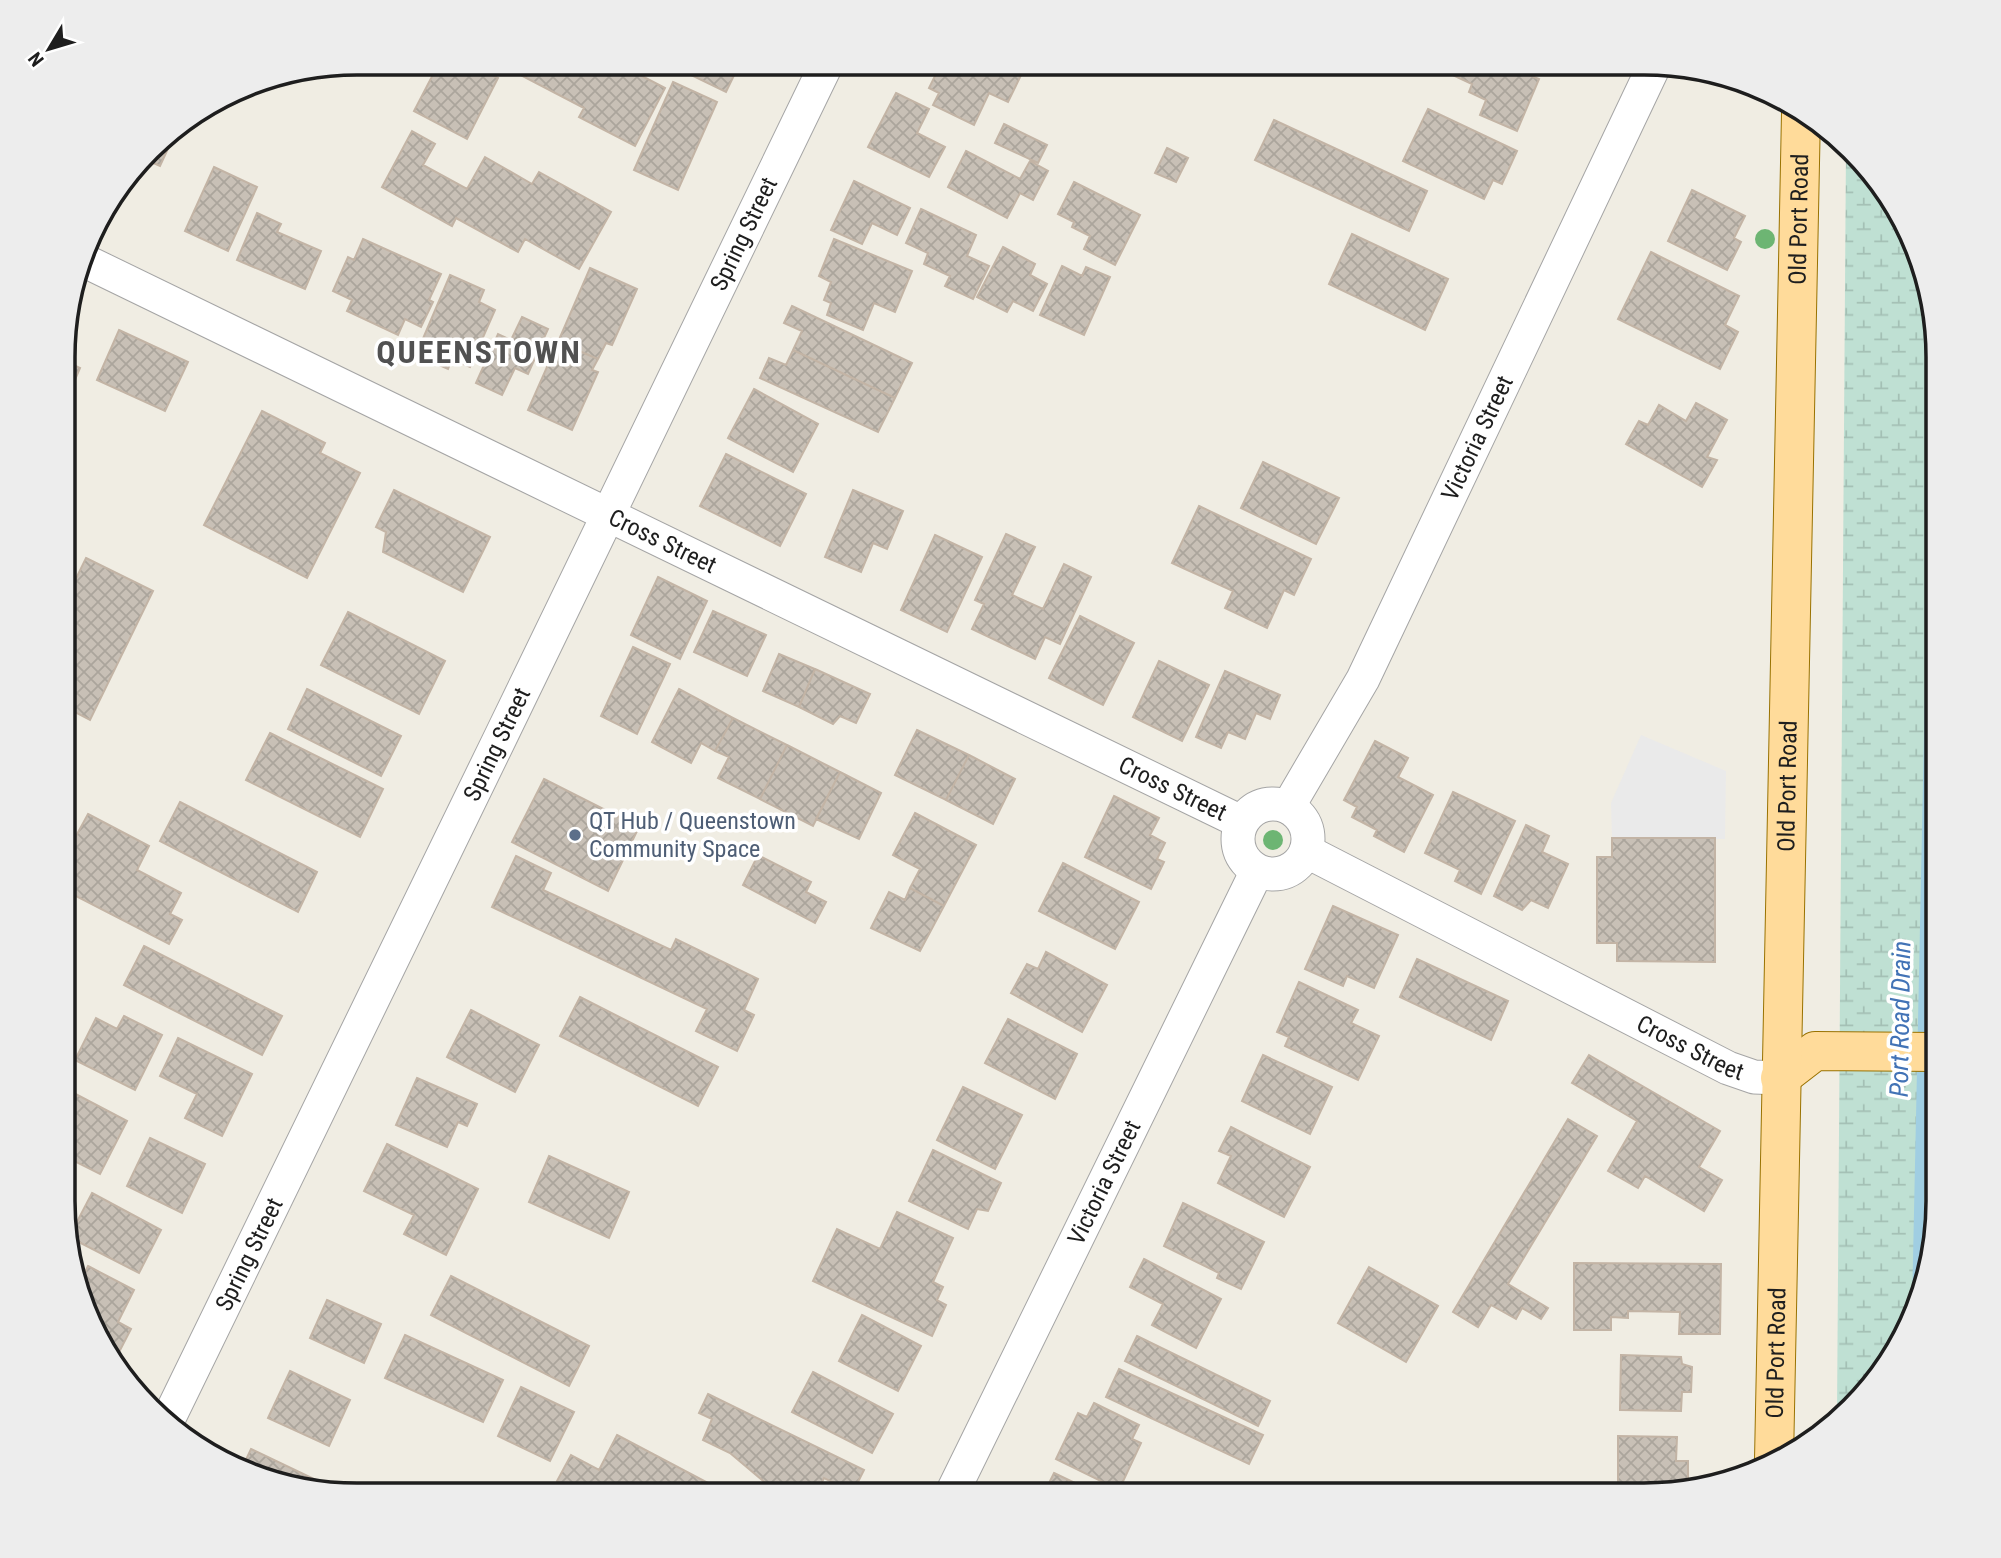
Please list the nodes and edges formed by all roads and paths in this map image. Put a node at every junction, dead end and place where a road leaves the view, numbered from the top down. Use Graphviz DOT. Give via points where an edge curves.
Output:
graph roads {
  1 [pos="821,75"];
  2 [pos="1650,75"];
  3 [pos="1801,123"];
  4 [pos="91,264"];
  5 [pos="607,514"];
  6 [pos="1288,807"];
  7 [pos="1241,822"];
  8 [pos="1306,851"];
  9 [pos="1257,871"];
  10 [pos="1926,1052"];
  11 [pos="1780,1078"];
  12 [pos="171,1413"];
  13 [pos="1774,1451"];
  14 [pos="957,1483"];
  1 -- 5 [label="street, Spring Street"];
  2 -- 6 [label="street, Victoria Street" via="1363,679"];
  3 -- 11 [label="main road, Old Port Road"];
  4 -- 5 [label="street, Cross Street"];
  5 -- 7 [label="street, Cross Street"];
  5 -- 12 [label="street, Spring Street"];
  6 -- 7 [label="street" via="1260,806"];
  6 -- 8 [label="street" via="1305,824"];
  7 -- 9 [label="street" via="1239,849"];
  8 -- 9 [label="street" via="1300,862 1281,874"];
  8 -- 11 [label="street, Cross Street" via="1728,1068"];
  9 -- 14 [label="street, Victoria Street"];
  10 -- 11 [label="main road" via="1815,1051"];
  11 -- 13 [label="main road, Old Port Road"];
}
